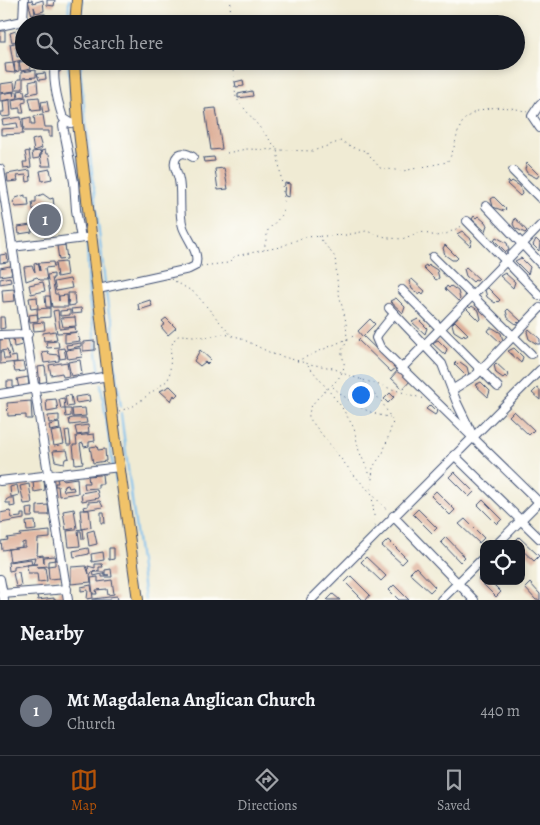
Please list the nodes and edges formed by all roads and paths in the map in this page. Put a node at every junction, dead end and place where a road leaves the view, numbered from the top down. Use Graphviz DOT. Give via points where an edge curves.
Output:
graph roads {
  1 [pos="24,0"];
  2 [pos="77,0"];
  3 [pos="232,0"];
  4 [pos="23,15"];
  5 [pos="76,15"];
  6 [pos="230,15"];
  7 [pos="15,23"];
  8 [pos="0,26"];
  9 [pos="55,70"];
  10 [pos="75,70"];
  11 [pos="233,70"];
  12 [pos="540,104"];
  13 [pos="532,114"];
  14 [pos="67,122"];
  15 [pos="78,123"];
  16 [pos="540,128"];
  17 [pos="277,149"];
  18 [pos="227,153"];
  19 [pos="194,157"];
  20 [pos="0,169"];
  21 [pos="513,171"];
  22 [pos="540,198"];
  23 [pos="486,206"];
  24 [pos="3,212"];
  25 [pos="467,221"];
  26 [pos="540,226"];
  27 [pos="318,236"];
  28 [pos="92,237"];
  29 [pos="81,238"];
  30 [pos="522,245"];
  31 [pos="12,248"];
  32 [pos="264,250"];
  33 [pos="433,257"];
  34 [pos="505,261"];
  35 [pos="540,263"];
  36 [pos="195,266"];
  37 [pos="162,274"];
  38 [pos="98,288"];
  39 [pos="402,290"];
  40 [pos="472,296"];
  41 [pos="540,296"];
  42 [pos="540,308"];
  43 [pos="439,330"];
  44 [pos="28,334"];
  45 [pos="0,335"];
  46 [pos="356,335"];
  47 [pos="232,336"];
  48 [pos="513,337"];
  49 [pos="347,340"];
  50 [pos="424,345"];
  51 [pos="531,354"];
  52 [pos="297,361"];
  53 [pos="308,364"];
  54 [pos="401,369"];
  55 [pos="481,370"];
  56 [pos="540,370"];
  57 [pos="342,372"];
  58 [pos="109,376"];
  59 [pos="361,379"];
  60 [pos="332,386"];
  61 [pos="498,387"];
  62 [pos="36,390"];
  63 [pos="328,390"];
  64 [pos="452,390"];
  65 [pos="0,394"];
  66 [pos="438,405"];
  67 [pos="112,412"];
  68 [pos="391,417"];
  69 [pos="473,436"];
  70 [pos="454,455"];
  71 [pos="120,467"];
  72 [pos="49,475"];
  73 [pos="372,480"];
  74 [pos="0,481"];
  75 [pos="371,493"];
  76 [pos="540,502"];
  77 [pos="393,516"];
  78 [pos="521,521"];
  79 [pos="373,537"];
  80 [pos="540,539"];
  81 [pos="501,540"];
  82 [pos="480,561"];
  83 [pos="0,579"];
  84 [pos="457,584"];
  85 [pos="67,589"];
  86 [pos="3,597"];
  87 [pos="68,600"];
  88 [pos="138,600"];
  89 [pos="311,600"];
  90 [pos="441,600"];
  91 [pos="474,600"];
  1 -- 4 [label="street"];
  2 -- 5 [label="main road"];
  3 -- 6 [label="path"];
  7 -- 8 [label="street"];
  9 -- 14 [label="street" via="56,89 63,118"];
  10 -- 15 [label="main road"];
  11 -- 17 [label="path" via="236,98"];
  12 -- 13 [label="street"];
  13 -- 16 [label="street"];
  13 -- 17 [label="path" via="503,106 471,115 462,124 453,154 447,162 404,171 380,168 366,151 341,141 314,151"];
  14 -- 15 [label="street"];
  14 -- 29 [label="street" via="64,131"];
  15 -- 28 [label="main road"];
  17 -- 18 [label="path"];
  17 -- 32 [label="path" via="283,214 268,230"];
  19 -- 36 [label="street" via="180,154 175,167 182,225 197,258"];
  20 -- 24 [label="street"];
  21 -- 22 [label="street"];
  23 -- 30 [label="street"];
  24 -- 31 [label="street"];
  25 -- 27 [label="path" via="456,230 436,236 420,232 398,239 366,231"];
  25 -- 34 [label="street"];
  26 -- 30 [label="street"];
  27 -- 32 [label="path" via="304,237"];
  27 -- 49 [label="path" via="335,257"];
  28 -- 29 [label="street"];
  28 -- 38 [label="main road"];
  29 -- 31 [label="street"];
  30 -- 34 [label="street"];
  30 -- 35 [label="street"];
  31 -- 44 [label="street"];
  32 -- 36 [label="path" via="235,256 228,263"];
  33 -- 40 [label="street"];
  34 -- 40 [label="street"];
  34 -- 41 [label="street"];
  36 -- 37 [label="street"];
  37 -- 38 [label="street"];
  37 -- 47 [label="path" via="196,294"];
  38 -- 58 [label="main road"];
  39 -- 43 [label="street"];
  40 -- 43 [label="street"];
  40 -- 48 [label="street"];
  42 -- 48 [label="street"];
  43 -- 50 [label="street"];
  43 -- 55 [label="street"];
  44 -- 45 [label="street"];
  44 -- 62 [label="street"];
  46 -- 49 [label="path"];
  47 -- 52 [label="path"];
  47 -- 67 [label="path" via="176,337 171,346 168,380 132,407"];
  48 -- 51 [label="street"];
  48 -- 55 [label="street"];
  49 -- 52 [label="path"];
  49 -- 57 [label="path" via="342,350"];
  50 -- 54 [label="street"];
  50 -- 54 [label="street" via="392,311 376,338 380,347"];
  50 -- 64 [label="street" via="442,364"];
  52 -- 53 [label="path"];
  53 -- 57 [label="path"];
  53 -- 63 [label="path"];
  54 -- 66 [label="street"];
  55 -- 61 [label="street"];
  55 -- 64 [label="street"];
  56 -- 69 [label="street"];
  57 -- 59 [label="path"];
  57 -- 60 [label="path"];
  58 -- 62 [label="street"];
  58 -- 67 [label="main road"];
  59 -- 66 [label="path"];
  59 -- 68 [label="path"];
  60 -- 63 [label="path"];
  60 -- 68 [label="path" via="375,414"];
  62 -- 65 [label="street"];
  62 -- 72 [label="street"];
  63 -- 73 [label="path" via="354,428 359,451"];
  63 -- 75 [label="path" via="316,402 309,418"];
  64 -- 69 [label="street"];
  66 -- 69 [label="street"];
  67 -- 71 [label="main road"];
  68 -- 73 [label="path" via="391,433 373,467"];
  69 -- 70 [label="street"];
  69 -- 76 [label="street"];
  70 -- 77 [label="street"];
  70 -- 78 [label="street"];
  71 -- 72 [label="street"];
  71 -- 88 [label="main road"];
  72 -- 74 [label="street"];
  72 -- 85 [label="street"];
  73 -- 75 [label="path"];
  75 -- 77 [label="path"];
  75 -- 79 [label="path" via="375,512"];
  76 -- 78 [label="street"];
  77 -- 79 [label="street"];
  77 -- 84 [label="street"];
  78 -- 80 [label="street"];
  78 -- 81 [label="street"];
  79 -- 89 [label="street"];
  82 -- 84 [label="street"];
  83 -- 86 [label="street"];
  84 -- 90 [label="street"];
  84 -- 91 [label="street"];
  85 -- 86 [label="street"];
  85 -- 87 [label="street"];
}
